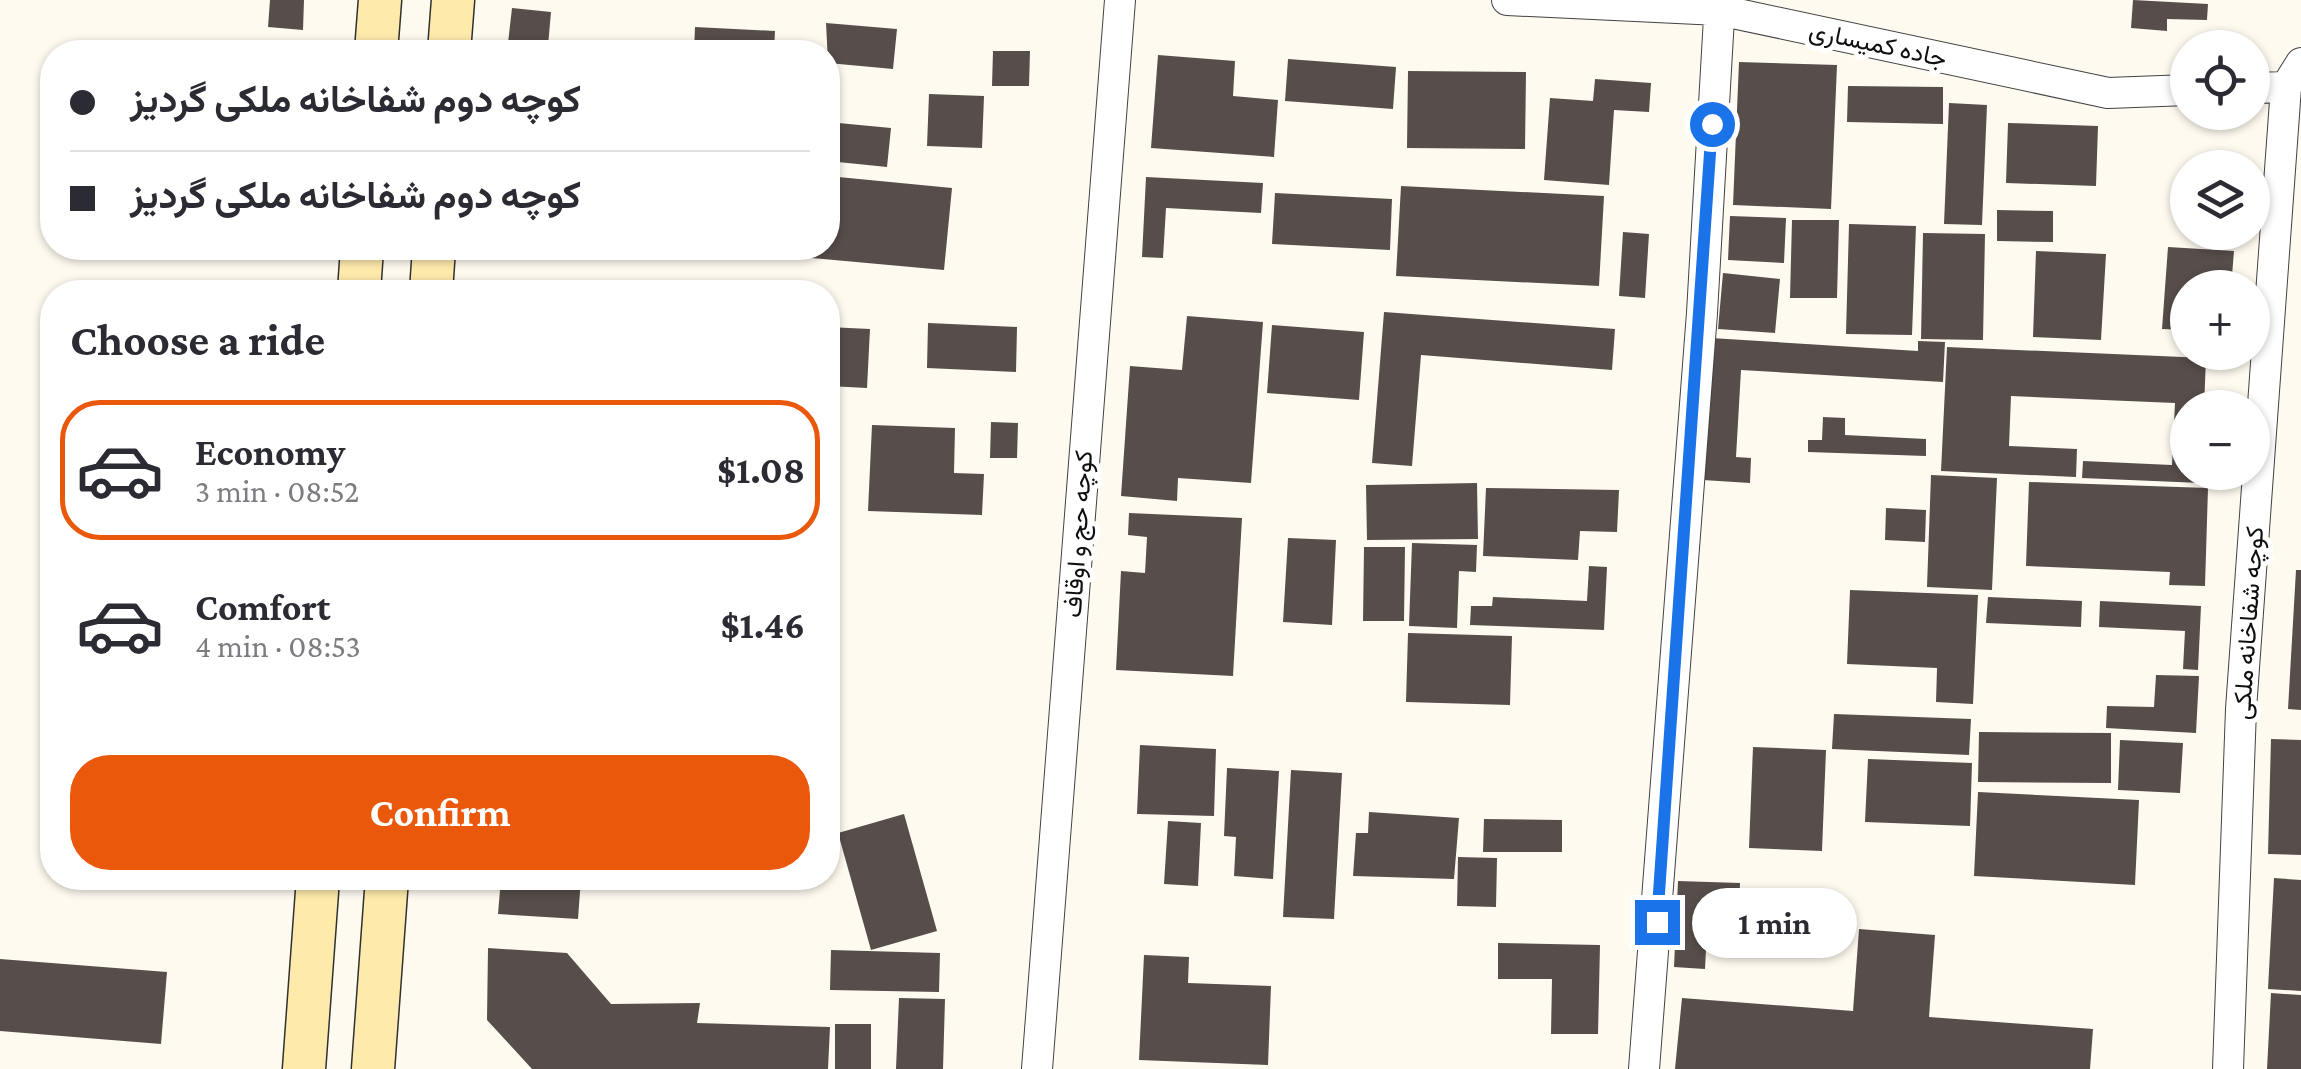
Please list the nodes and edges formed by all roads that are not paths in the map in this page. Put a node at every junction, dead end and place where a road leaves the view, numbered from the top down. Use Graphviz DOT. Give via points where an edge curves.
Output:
graph roads {
  1 [pos="380,0"];
  2 [pos="452,0"];
  3 [pos="1120,0"];
  4 [pos="1507,0"];
  5 [pos="1720,5"];
  6 [pos="377,40"];
  7 [pos="450,40"];
  8 [pos="2293,75"];
  9 [pos="2170,90"];
  10 [pos="317,890"];
  11 [pos="386,890"];
  12 [pos="304,1069"];
  13 [pos="373,1069"];
  14 [pos="1037,1069"];
  15 [pos="1644,1069"];
  16 [pos="2228,1069"];
  1 -- 6 [label="main road"];
  2 -- 7 [label="main road"];
  3 -- 14 [label="street, کوچه حج و اوقاف"];
  4 -- 5 [label="street, جاده کمیساری"];
  5 -- 9 [label="street, جاده کمیساری" via="2108,92"];
  5 -- 15 [label="street"];
  8 -- 16 [label="street, کوچه شفاخانه ملکی" via="2241,709"];
  10 -- 12 [label="main road"];
  11 -- 13 [label="main road"];
}
